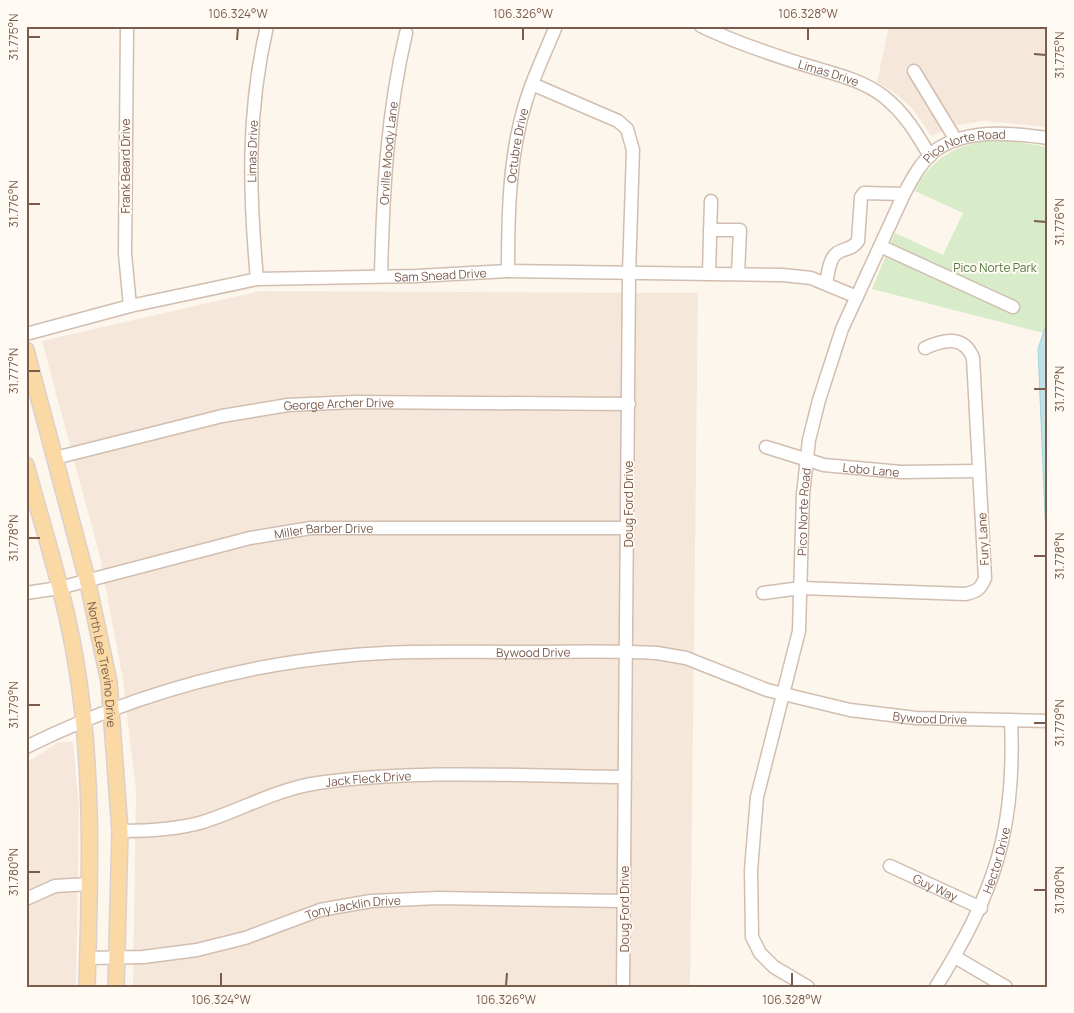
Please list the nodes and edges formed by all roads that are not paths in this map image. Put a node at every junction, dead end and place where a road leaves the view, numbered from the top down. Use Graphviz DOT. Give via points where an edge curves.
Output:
graph roads {
  1 [pos="127,26"];
  2 [pos="267,26"];
  3 [pos="556,26"];
  4 [pos="701,26"];
  5 [pos="406,33"];
  6 [pos="914,71"];
  7 [pos="532,84"];
  8 [pos="1048,138"];
  9 [pos="956,140"];
  10 [pos="930,156"];
  11 [pos="904,194"];
  12 [pos="711,201"];
  13 [pos="710,230"];
  14 [pos="880,246"];
  15 [pos="508,271"];
  16 [pos="630,273"];
  17 [pos="709,274"];
  18 [pos="738,274"];
  19 [pos="381,275"];
  20 [pos="257,279"];
  21 [pos="826,283"];
  22 [pos="857,297"];
  23 [pos="130,306"];
  24 [pos="1013,307"];
  25 [pos="26,334"];
  26 [pos="925,348"];
  27 [pos="26,350"];
  28 [pos="629,404"];
  29 [pos="766,446"];
  30 [pos="55,458"];
  31 [pos="806,459"];
  32 [pos="26,466"];
  33 [pos="979,471"];
  34 [pos="628,528"];
  35 [pos="87,579"];
  36 [pos="59,588"];
  37 [pos="801,588"];
  38 [pos="26,593"];
  39 [pos="763,593"];
  40 [pos="627,653"];
  41 [pos="785,694"];
  42 [pos="112,710"];
  43 [pos="1011,720"];
  44 [pos="1048,721"];
  45 [pos="84,722"];
  46 [pos="26,747"];
  47 [pos="625,777"];
  48 [pos="120,830"];
  49 [pos="890,866"];
  50 [pos="90,884"];
  51 [pos="26,899"];
  52 [pos="624,901"];
  53 [pos="981,908"];
  54 [pos="955,957"];
  55 [pos="88,958"];
  56 [pos="116,958"];
  57 [pos="87,987"];
  58 [pos="116,987"];
  59 [pos="624,987"];
  60 [pos="808,987"];
  61 [pos="936,987"];
  62 [pos="1006,987"];
  1 -- 23 [label="street, Frank Beard Drive" via="125,254"];
  2 -- 20 [label="street, Limas Drive" via="256,82 250,166"];
  3 -- 7 [label="street, Octubre Drive"];
  4 -- 10 [label="street, Limas Drive" via="871,89 910,123"];
  5 -- 19 [label="street, Orville Moody Lane" via="393,94 384,171"];
  6 -- 9 [label="street"];
  7 -- 15 [label="street, Octubre Drive" via="513,163"];
  7 -- 16 [label="street, Doug Ford Drive" via="618,121 627,129 633,150"];
  8 -- 9 [label="street, Pico Norte Road" via="990,134"];
  9 -- 10 [label="street, Pico Norte Road"];
  10 -- 11 [label="street, Pico Norte Road"];
  11 -- 14 [label="street, Pico Norte Road"];
  11 -- 21 [label="street" via="864,193 858,242 832,259"];
  12 -- 13 [label="street"];
  13 -- 17 [label="street"];
  13 -- 18 [label="street" via="740,230"];
  14 -- 22 [label="street, Pico Norte Road"];
  14 -- 24 [label="street"];
  15 -- 16 [label="street, Sam Snead Drive"];
  15 -- 19 [label="street, Sam Snead Drive"];
  16 -- 17 [label="street, Sam Snead Drive"];
  16 -- 28 [label="street, Doug Ford Drive"];
  17 -- 18 [label="street, Sam Snead Drive"];
  18 -- 21 [label="street, Sam Snead Drive" via="798,276"];
  19 -- 20 [label="street, Sam Snead Drive"];
  20 -- 23 [label="street, Sam Snead Drive"];
  21 -- 22 [label="street, Sam Snead Drive"];
  22 -- 31 [label="street, Pico Norte Road" via="827,371"];
  23 -- 25 [label="street, Sam Snead Drive"];
  26 -- 33 [label="street, Fury Lane" via="951,340 970,349"];
  27 -- 30 [label="main road, North Lee Trevino Drive"];
  28 -- 30 [label="street, George Archer Drive" via="354,402 288,405 222,416"];
  28 -- 34 [label="street, Doug Ford Drive"];
  29 -- 31 [label="street, Lobo Lane"];
  30 -- 35 [label="main road, North Lee Trevino Drive"];
  31 -- 33 [label="street, Lobo Lane" via="824,465 901,472"];
  31 -- 37 [label="street, Pico Norte Road"];
  32 -- 36 [label="main road, North Lee Trevino Drive"];
  33 -- 37 [label="street, Fury Lane" via="985,578 975,592"];
  34 -- 35 [label="street, Miller Barber Drive" via="311,528 250,538"];
  34 -- 40 [label="street, Doug Ford Drive"];
  35 -- 36 [label="street, Miller Barber Drive"];
  35 -- 42 [label="main road, North Lee Trevino Drive"];
  36 -- 38 [label="street, Miller Barber Drive"];
  36 -- 45 [label="main road, North Lee Trevino Drive" via="75,656"];
  37 -- 39 [label="street, Fury Lane"];
  37 -- 41 [label="street, Pico Norte Road" via="800,631"];
  40 -- 41 [label="street, Bywood Drive" via="686,658 724,675"];
  40 -- 42 [label="street, Bywood Drive" via="418,652 342,656 217,677"];
  40 -- 47 [label="street, Doug Ford Drive"];
  41 -- 43 [label="street, Bywood Drive" via="850,710 916,718"];
  41 -- 60 [label="street, Pico Norte Road" via="757,797 751,870 751,928 760,953 774,967"];
  42 -- 45 [label="street, Bywood Drive"];
  42 -- 48 [label="main road, North Lee Trevino Drive"];
  43 -- 44 [label="street, Bywood Drive"];
  43 -- 53 [label="street, Hector Drive" via="1009,813 1003,845"];
  45 -- 46 [label="street, Bywood Drive"];
  45 -- 50 [label="main road, North Lee Trevino Drive"];
  47 -- 48 [label="street, Jack Fleck Drive" via="384,775 306,786 202,822 146,831"];
  47 -- 52 [label="street, Doug Ford Drive"];
  48 -- 56 [label="main road, North Lee Trevino Drive"];
  49 -- 53 [label="street, Guy Way"];
  50 -- 51 [label="street" via="55,886"];
  50 -- 55 [label="main road, North Lee Trevino Drive"];
  52 -- 56 [label="street, Tony Jacklin Drive" via="438,898 345,904 301,915 245,938 197,950"];
  52 -- 59 [label="street, Doug Ford Drive"];
  53 -- 54 [label="street, Hector Drive"];
  54 -- 61 [label="street, Hector Drive"];
  54 -- 62 [label="street"];
  55 -- 56 [label="street, Tony Jacklin Drive"];
  55 -- 57 [label="main road, North Lee Trevino Drive"];
  56 -- 58 [label="main road, North Lee Trevino Drive"];
}
